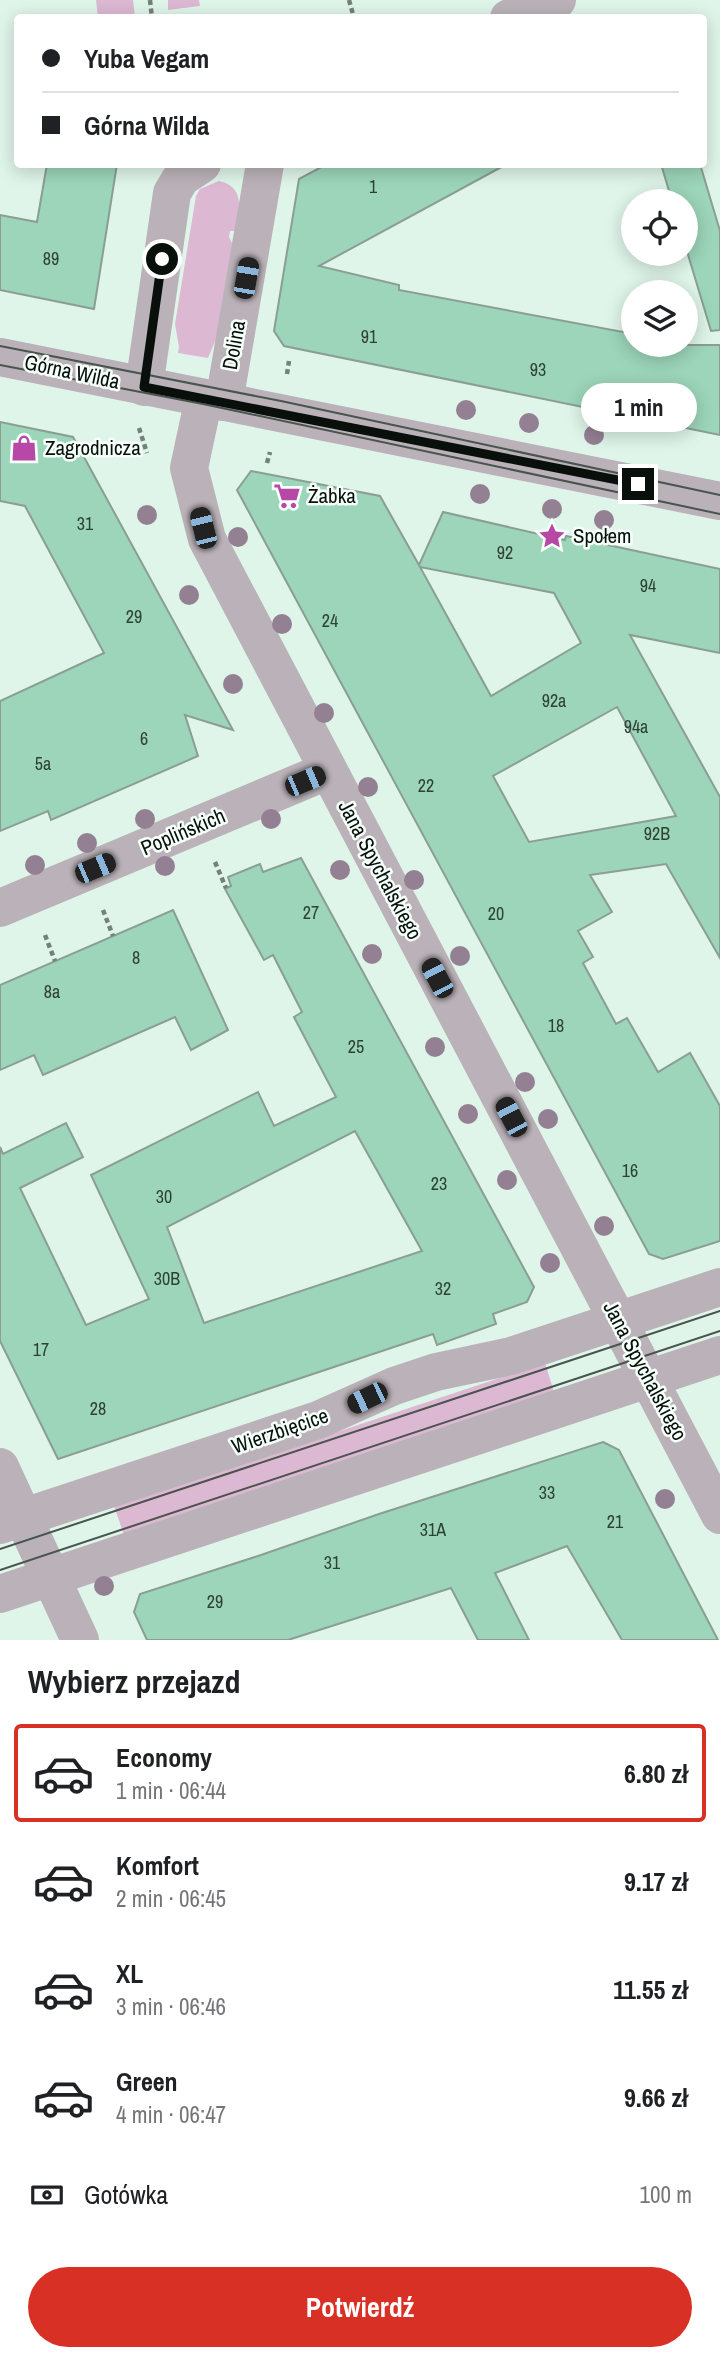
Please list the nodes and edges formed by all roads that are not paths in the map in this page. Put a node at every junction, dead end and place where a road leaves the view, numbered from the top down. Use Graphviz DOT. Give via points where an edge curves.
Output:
graph roads {
  1 [pos="557,0"];
  2 [pos="520,14"];
  3 [pos="196,168"];
  4 [pos="261,172"];
  5 [pos="0,357"];
  6 [pos="144,387"];
  7 [pos="214,400"];
  8 [pos="720,502"];
  9 [pos="327,771"];
  10 [pos="0,908"];
  11 [pos="720,1287"];
  12 [pos="618,1320"];
  13 [pos="720,1355"];
  14 [pos="649,1378"];
  15 [pos="0,1467"];
  16 [pos="720,1515"];
  17 [pos="12,1521"];
  18 [pos="51,1577"];
  19 [pos="0,1594"];
  20 [pos="80,1640"];
  1 -- 2 [label="street"];
  3 -- 6 [label="street" via="181,178 172,193"];
  4 -- 7 [label="street, Dolina"];
  5 -- 6 [label="street, Górna Wilda"];
  6 -- 7 [label="street, Górna Wilda"];
  7 -- 8 [label="street, Górna Wilda"];
  7 -- 9 [label="street, Jana Spychalskiego" via="189,468 203,528"];
  9 -- 10 [label="street, Poplińskich"];
  9 -- 12 [label="street, Jana Spychalskiego"];
  11 -- 12 [label="street, Wierzbięcice"];
  12 -- 14 [label="street, Jana Spychalskiego"];
  12 -- 17 [label="street, Wierzbięcice" via="511,1356 436,1372 318,1420"];
  13 -- 14 [label="street"];
  14 -- 16 [label="street, Jana Spychalskiego"];
  14 -- 18 [label="street"];
  15 -- 17 [label="street"];
  17 -- 18 [label="street"];
  18 -- 19 [label="street"];
  18 -- 20 [label="street"];
}
